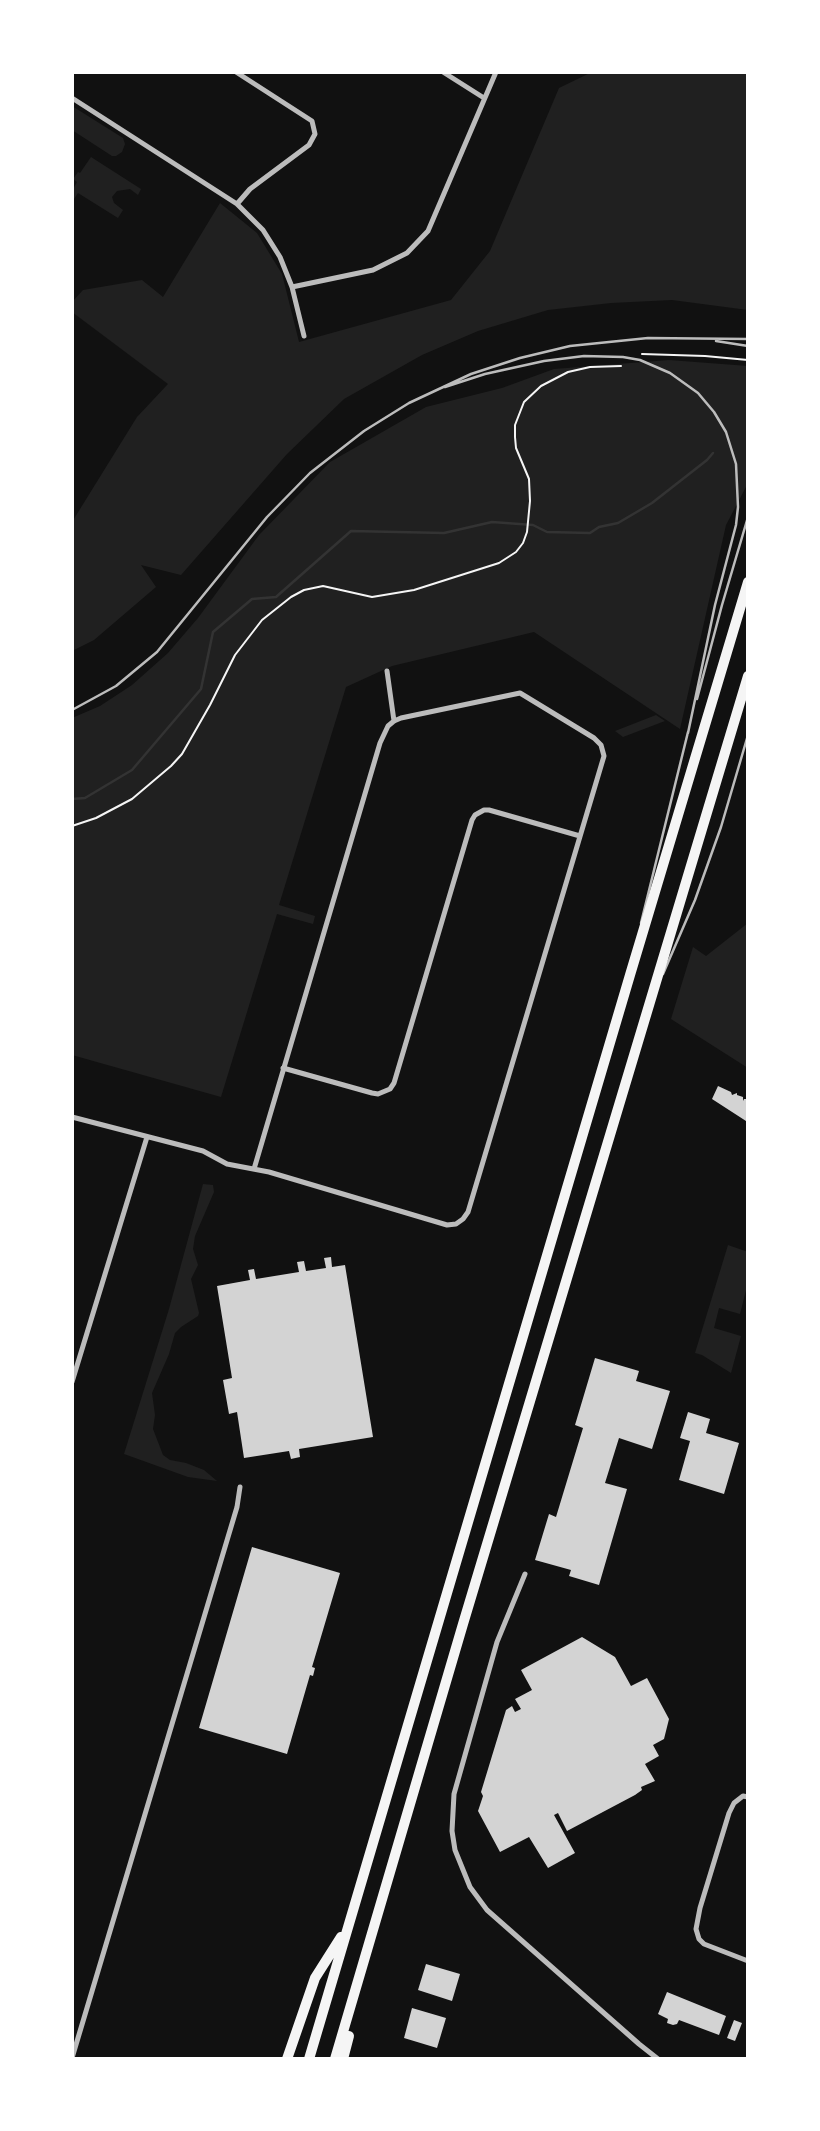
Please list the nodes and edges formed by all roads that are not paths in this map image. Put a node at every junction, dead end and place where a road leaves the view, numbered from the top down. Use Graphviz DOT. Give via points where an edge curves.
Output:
graph roads {
  1 [pos="236,72"];
  2 [pos="443,72"];
  3 [pos="496,72"];
  4 [pos="72,98"];
  5 [pos="484,98"];
  6 [pos="237,204"];
  7 [pos="292,287"];
  8 [pos="304,336"];
  9 [pos="709,339"];
  10 [pos="748,340"];
  11 [pos="748,346"];
  12 [pos="426,394"];
  13 [pos="748,517"];
  14 [pos="748,582"];
  15 [pos="387,671"];
  16 [pos="748,676"];
  17 [pos="72,710"];
  18 [pos="394,721"];
  19 [pos="688,733"];
  20 [pos="748,735"];
  21 [pos="580,836"];
  22 [pos="629,975"];
  23 [pos="649,1006"];
  24 [pos="283,1068"];
  25 [pos="72,1117"];
  26 [pos="147,1137"];
  27 [pos="254,1169"];
  28 [pos="72,1382"];
  29 [pos="240,1487"];
  30 [pos="525,1574"];
  31 [pos="748,1797"];
  32 [pos="348,1928"];
  33 [pos="748,1961"];
  34 [pos="361,1975"];
  35 [pos="72,2058"];
  36 [pos="287,2059"];
  37 [pos="309,2059"];
  38 [pos="335,2059"];
  39 [pos="343,2059"];
  40 [pos="658,2059"];
  1 -- 6 [label="street" via="312,121 315,134 309,145"];
  2 -- 5 [label="street"];
  3 -- 5 [label="street"];
  4 -- 6 [label="street"];
  5 -- 7 [label="street" via="428,231 407,253 373,270"];
  6 -- 7 [label="street" via="263,230"];
  7 -- 8 [label="street"];
  9 -- 10 [label="lane"];
  9 -- 11 [label="lane"];
  9 -- 12 [label="lane" via="648,338 570,346 502,363"];
  12 -- 17 [label="lane" via="364,431 310,473 267,517 157,652 123,681"];
  12 -- 19 [label="lane" via="527,364 612,356 640,360 670,373 698,393 714,412 736,464 738,507"];
  13 -- 19 [label="lane"];
  14 -- 22 [label="highway"];
  15 -- 18 [label="street"];
  16 -- 23 [label="highway"];
  18 -- 21 [label="street" via="520,693 594,738 604,756"];
  18 -- 24 [label="street" via="380,743"];
  19 -- 22 [label="lane"];
  20 -- 23 [label="lane" via="695,900"];
  21 -- 24 [label="street" via="489,810 475,815 390,1089 372,1093"];
  21 -- 27 [label="street" via="463,1219 447,1225"];
  22 -- 32 [label="highway"];
  23 -- 34 [label="highway"];
  24 -- 27 [label="street"];
  25 -- 26 [label="street"];
  26 -- 27 [label="street"];
  26 -- 28 [label="street"];
  29 -- 35 [label="street"];
  30 -- 40 [label="street" via="497,1642 454,1794 455,1850 470,1887 487,1910"];
  31 -- 33 [label="street" via="734,1803 729,1813 696,1929 699,1939 710,1946"];
  32 -- 36 [label="highway" via="315,1978"];
  32 -- 37 [label="highway"];
  34 -- 38 [label="highway"];
  34 -- 39 [label="highway"];
}
